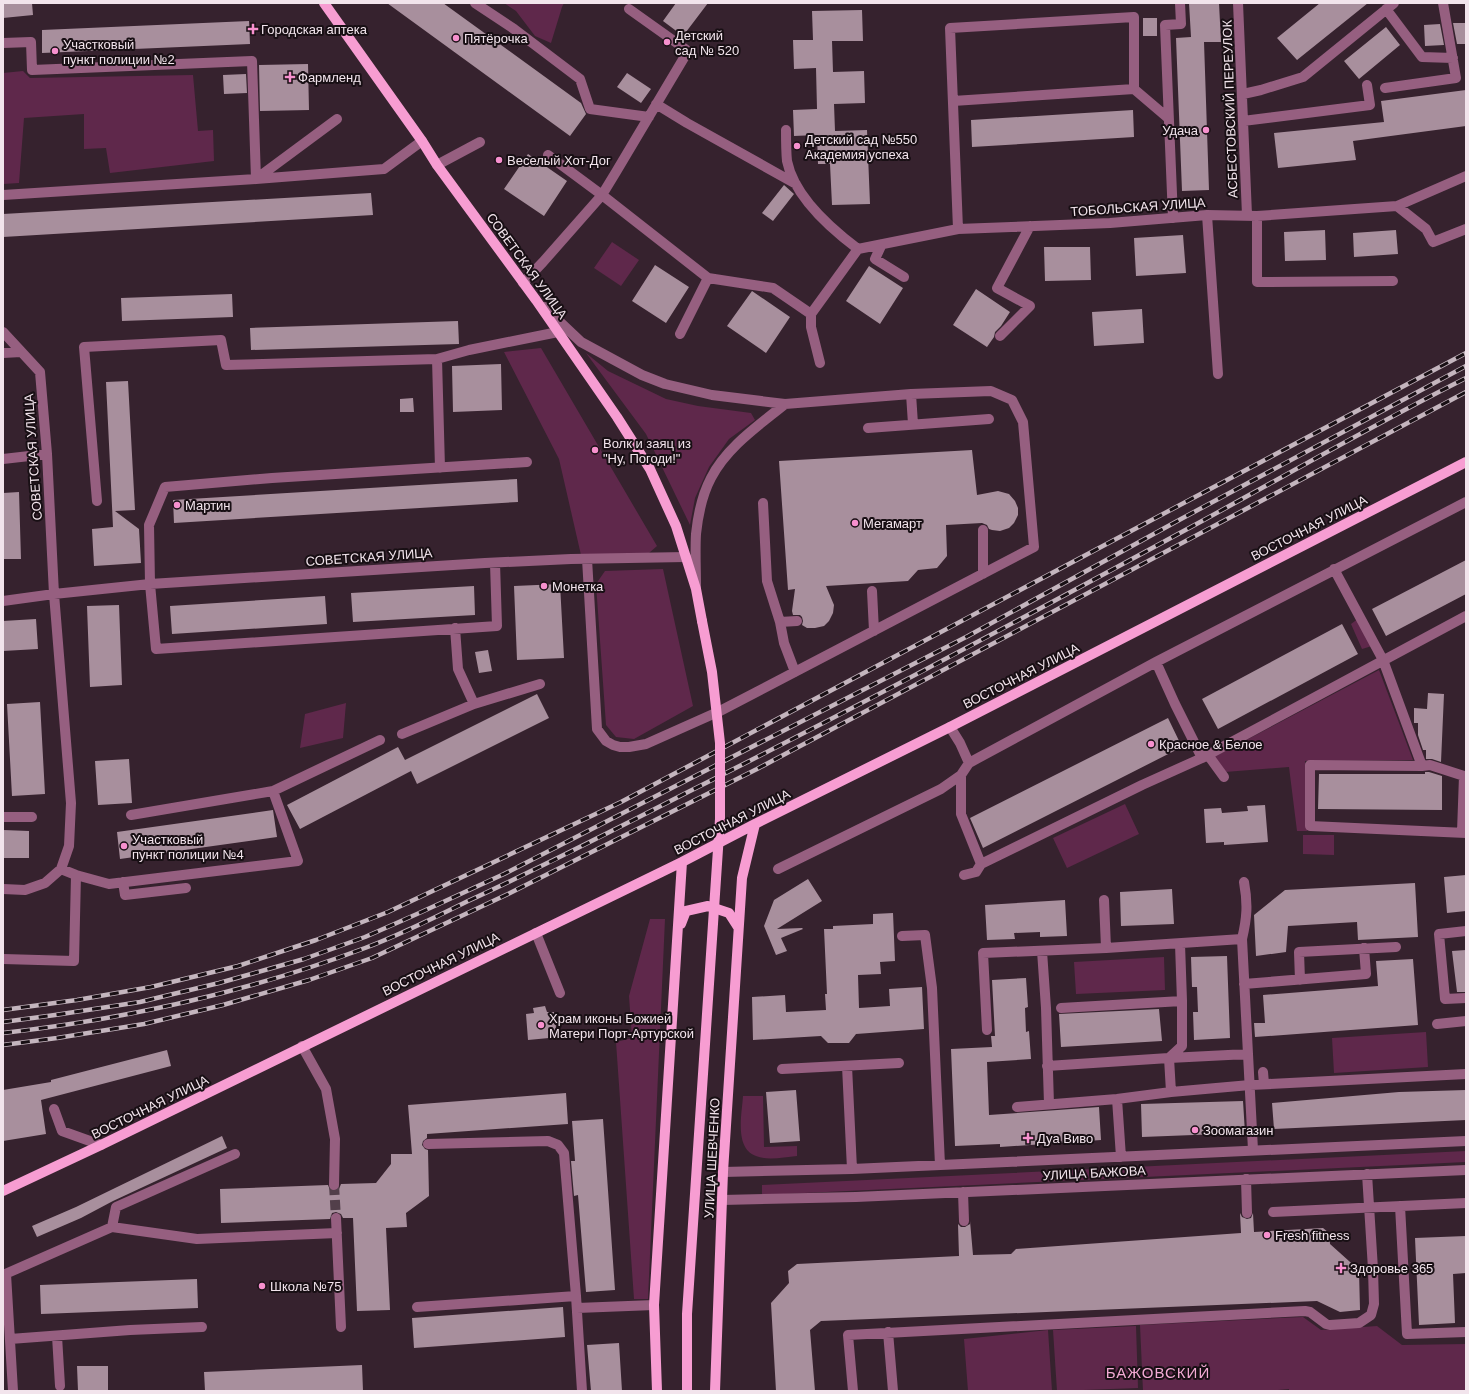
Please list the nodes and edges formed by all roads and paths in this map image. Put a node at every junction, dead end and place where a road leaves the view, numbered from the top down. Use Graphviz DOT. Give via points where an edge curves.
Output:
graph roads {
  1 [pos="324,3"];
  2 [pos="476,3"];
  3 [pos="1180,3"];
  4 [pos="1238,3"];
  5 [pos="1444,3"];
  6 [pos="1390,6"];
  7 [pos="628,8"];
  8 [pos="3,43"];
  9 [pos="1453,58"];
  10 [pos="1367,85"];
  11 [pos="1385,88"];
  12 [pos="1134,90"];
  13 [pos="1243,94"];
  14 [pos="953,101"];
  15 [pos="656,104"];
  16 [pos="648,117"];
  17 [pos="1168,118"];
  18 [pos="337,119"];
  19 [pos="1243,121"];
  20 [pos="786,130"];
  21 [pos="422,141"];
  22 [pos="480,142"];
  23 [pos="548,155"];
  24 [pos="437,165"];
  25 [pos="1466,176"];
  26 [pos="256,179"];
  27 [pos="796,184"];
  28 [pos="3,195"];
  29 [pos="602,195"];
  30 [pos="1397,206"];
  31 [pos="1207,215"];
  32 [pos="1252,215"];
  33 [pos="1173,218"];
  34 [pos="1030,226"];
  35 [pos="958,229"];
  36 [pos="1466,229"];
  37 [pos="882,244"];
  38 [pos="858,249"];
  39 [pos="904,277"];
  40 [pos="708,278"];
  41 [pos="1394,281"];
  42 [pos="523,283"];
  43 [pos="536,300"];
  44 [pos="811,314"];
  45 [pos="3,332"];
  46 [pos="558,332"];
  47 [pos="680,334"];
  48 [pos="1000,336"];
  49 [pos="21,352"];
  50 [pos="3,353"];
  51 [pos="437,359"];
  52 [pos="820,363"];
  53 [pos="1218,374"];
  54 [pos="911,394"];
  55 [pos="785,404"];
  56 [pos="989,419"];
  57 [pos="914,424"];
  58 [pos="868,428"];
  59 [pos="48,454"];
  60 [pos="3,458"];
  61 [pos="527,462"];
  62 [pos="1466,462"];
  63 [pos="440,468"];
  64 [pos="97,501"];
  65 [pos="763,502"];
  66 [pos="1466,502"];
  67 [pos="982,530"];
  68 [pos="686,557"];
  69 [pos="587,559"];
  70 [pos="495,563"];
  71 [pos="1334,569"];
  72 [pos="984,574"];
  73 [pos="150,584"];
  74 [pos="696,589"];
  75 [pos="872,591"];
  76 [pos="54,594"];
  77 [pos="3,602"];
  78 [pos="1466,616"];
  79 [pos="797,621"];
  80 [pos="780,622"];
  81 [pos="455,628"];
  82 [pos="874,631"];
  83 [pos="1383,660"];
  84 [pos="1156,662"];
  85 [pos="795,672"];
  86 [pos="540,684"];
  87 [pos="474,704"];
  88 [pos="950,727"];
  89 [pos="402,734"];
  90 [pos="380,740"];
  91 [pos="1205,756"];
  92 [pos="969,763"];
  93 [pos="1422,766"];
  94 [pos="961,775"];
  95 [pos="1224,777"];
  96 [pos="273,791"];
  97 [pos="131,814"];
  98 [pos="3,817"];
  99 [pos="32,817"];
  100 [pos="755,824"];
  101 [pos="1464,832"];
  102 [pos="682,862"];
  103 [pos="981,864"];
  104 [pos="61,868"];
  105 [pos="778,869"];
  106 [pos="76,875"];
  107 [pos="964,875"];
  108 [pos="123,882"];
  109 [pos="1244,882"];
  110 [pos="186,888"];
  111 [pos="3,889"];
  112 [pos="1104,900"];
  113 [pos="738,927"];
  114 [pos="1466,931"];
  115 [pos="536,933"];
  116 [pos="677,933"];
  117 [pos="902,936"];
  118 [pos="1242,939"];
  119 [pos="1180,944"];
  120 [pos="1396,947"];
  121 [pos="1106,948"];
  122 [pos="1364,948"];
  123 [pos="1042,950"];
  124 [pos="3,959"];
  125 [pos="1300,980"];
  126 [pos="1244,984"];
  127 [pos="560,993"];
  128 [pos="1466,998"];
  129 [pos="1182,1001"];
  130 [pos="1061,1008"];
  131 [pos="1466,1021"];
  132 [pos="1437,1024"];
  133 [pos="988,1030"];
  134 [pos="302,1046"];
  135 [pos="1248,1054"];
  136 [pos="1169,1058"];
  137 [pos="899,1064"];
  138 [pos="847,1066"];
  139 [pos="1047,1066"];
  140 [pos="782,1069"];
  141 [pos="1263,1072"];
  142 [pos="1466,1074"];
  143 [pos="1264,1084"];
  144 [pos="1250,1085"];
  145 [pos="1171,1092"];
  146 [pos="1117,1099"];
  147 [pos="1049,1104"];
  148 [pos="1017,1106"];
  149 [pos="54,1109"];
  150 [pos="1466,1141"];
  151 [pos="428,1144"];
  152 [pos="101,1145"];
  153 [pos="1253,1150"];
  154 [pos="235,1154"];
  155 [pos="1120,1157"];
  156 [pos="940,1165"];
  157 [pos="852,1169"];
  158 [pos="1466,1170"];
  159 [pos="723,1172"];
  160 [pos="1367,1174"];
  161 [pos="1246,1179"];
  162 [pos="334,1185"];
  163 [pos="3,1191"];
  164 [pos="963,1192"];
  165 [pos="722,1200"];
  166 [pos="1466,1203"];
  167 [pos="1400,1206"];
  168 [pos="1370,1207"];
  169 [pos="1248,1212"];
  170 [pos="1273,1212"];
  171 [pos="336,1218"];
  172 [pos="964,1221"];
  173 [pos="112,1227"];
  174 [pos="337,1233"];
  175 [pos="5,1274"];
  176 [pos="576,1296"];
  177 [pos="654,1305"];
  178 [pos="417,1307"];
  179 [pos="577,1308"];
  180 [pos="202,1327"];
  181 [pos="341,1327"];
  182 [pos="888,1332"];
  183 [pos="1466,1332"];
  184 [pos="57,1336"];
  185 [pos="10,1339"];
  186 [pos="60,1386"];
  187 [pos="13,1391"];
  188 [pos="582,1391"];
  189 [pos="657,1391"];
  190 [pos="687,1391"];
  191 [pos="715,1391"];
  192 [pos="853,1391"];
  193 [pos="893,1391"];
  1 -- 21 [label="main road, СОВЕТСКАЯ УЛИЦА"];
  2 -- 16 [label="street" via="580,79 590,109"];
  3 -- 17 [label="street" via="1181,24 1165,25"];
  4 -- 13 [label="street, АСБЕСТОВСКИЙ ПЕРЕУЛОК"];
  5 -- 9 [label="street"];
  6 -- 9 [label="street" via="1422,58"];
  6 -- 13 [label="street" via="1303,76"];
  7 -- 15 [label="street" via="688,51"];
  8 -- 26 [label="street" via="31,42 32,70 252,62"];
  9 -- 11 [label="street" via="1456,78"];
  10 -- 19 [label="street" via="1370,105"];
  12 -- 14 [label="street"];
  12 -- 14 [label="street" via="1134,17 950,28"];
  12 -- 17 [label="street"];
  13 -- 19 [label="street, АСБЕСТОВСКИЙ ПЕРЕУЛОК"];
  14 -- 35 [label="street"];
  15 -- 16 [label="street"];
  15 -- 27 [label="street"];
  16 -- 29 [label="street"];
  17 -- 33 [label="street"];
  18 -- 26 [label="street"];
  19 -- 32 [label="street, АСБЕСТОВСКИЙ ПЕРЕУЛОК"];
  20 -- 27 [label="street" via="787,161"];
  21 -- 24 [label="main road, СОВЕТСКАЯ УЛИЦА"];
  21 -- 26 [label="street" via="384,169"];
  22 -- 24 [label="street"];
  23 -- 29 [label="street"];
  24 -- 42 [label="main road, СОВЕТСКАЯ УЛИЦА"];
  25 -- 30 [label="street, ТОБОЛЬСКАЯ УЛИЦА"];
  26 -- 28 [label="street"];
  27 -- 38 [label="street" via="814,210 839,235"];
  29 -- 40 [label="street"];
  29 -- 42 [label="street"];
  30 -- 32 [label="street, ТОБОЛЬСКАЯ УЛИЦА"];
  30 -- 36 [label="street" via="1426,229 1433,242"];
  31 -- 32 [label="street, ТОБОЛЬСКАЯ УЛИЦА"];
  31 -- 33 [label="street, ТОБОЛЬСКАЯ УЛИЦА"];
  31 -- 53 [label="street"];
  32 -- 41 [label="street, АСБЕСТОВСКИЙ ПЕРЕУЛОК" via="1256,282"];
  33 -- 34 [label="street, ТОБОЛЬСКАЯ УЛИЦА"];
  34 -- 35 [label="street, ТОБОЛЬСКАЯ УЛИЦА"];
  34 -- 48 [label="street" via="997,288 1030,306"];
  35 -- 37 [label="street, ТОБОЛЬСКАЯ УЛИЦА"];
  37 -- 38 [label="street, ТОБОЛЬСКАЯ УЛИЦА"];
  37 -- 39 [label="street" via="875,259"];
  38 -- 44 [label="street"];
  40 -- 44 [label="street" via="773,288"];
  40 -- 47 [label="street"];
  42 -- 43 [label="main road, СОВЕТСКАЯ УЛИЦА"];
  43 -- 46 [label="main road, СОВЕТСКАЯ УЛИЦА"];
  43 -- 55 [label="street" via="581,342 642,375 665,384 712,396"];
  44 -- 52 [label="street" via="811,327"];
  45 -- 49 [label="street, СОВЕТСКАЯ УЛИЦА"];
  46 -- 51 [label="street"];
  46 -- 68 [label="main road, СОВЕТСКАЯ УЛИЦА" via="650,469 676,526"];
  49 -- 50 [label="street"];
  49 -- 59 [label="street, СОВЕТСКАЯ УЛИЦА" via="40,372"];
  51 -- 63 [label="street"];
  51 -- 64 [label="street" via="226,364 221,340 84,347"];
  54 -- 55 [label="street"];
  54 -- 57 [label="street"];
  54 -- 72 [label="street" via="991,391 1012,400 1023,422 1034,547"];
  55 -- 74 [label="street" via="728,453 711,478 700,505 696,535"];
  56 -- 57 [label="street"];
  57 -- 58 [label="street"];
  59 -- 60 [label="street"];
  59 -- 76 [label="street, СОВЕТСКАЯ УЛИЦА"];
  61 -- 63 [label="street"];
  62 -- 88 [label="main road, ВОСТОЧНАЯ УЛИЦА"];
  63 -- 73 [label="street" via="165,487 149,525"];
  65 -- 80 [label="street" via="767,581"];
  66 -- 71 [label="street"];
  67 -- 72 [label="street"];
  68 -- 69 [label="street, СОВЕТСКАЯ УЛИЦА"];
  68 -- 74 [label="main road, СОВЕТСКАЯ УЛИЦА"];
  69 -- 70 [label="street, СОВЕТСКАЯ УЛИЦА"];
  69 -- 85 [label="street" via="598,728 606,741 613,745 629,747 646,744 720,711"];
  70 -- 73 [label="street, СОВЕТСКАЯ УЛИЦА"];
  70 -- 81 [label="street" via="497,626"];
  71 -- 83 [label="street"];
  71 -- 84 [label="street"];
  72 -- 82 [label="street"];
  73 -- 76 [label="street, СОВЕТСКАЯ УЛИЦА"];
  73 -- 81 [label="street" via="156,649"];
  74 -- 190 [label="main road, СОВЕТСКАЯ УЛИЦА, bridge" via="712,672 720,743 720,819 688,1314"];
  75 -- 82 [label="street"];
  76 -- 77 [label="street, СОВЕТСКАЯ УЛИЦА"];
  76 -- 104 [label="street, СОВЕТСКАЯ УЛИЦА" via="71,803 68,846"];
  78 -- 83 [label="street"];
  79 -- 80 [label="street"];
  80 -- 85 [label="street" via="784,643"];
  81 -- 87 [label="street" via="458,669"];
  82 -- 85 [label="street"];
  83 -- 91 [label="street"];
  83 -- 93 [label="street"];
  84 -- 91 [label="street" via="1175,704"];
  84 -- 92 [label="street"];
  86 -- 87 [label="street"];
  87 -- 89 [label="street"];
  88 -- 92 [label="street"];
  88 -- 100 [label="main road, ВОСТОЧНАЯ УЛИЦА"];
  90 -- 96 [label="street"];
  91 -- 95 [label="street"];
  91 -- 103 [label="street"];
  92 -- 94 [label="street"];
  93 -- 101 [label="street" via="1430,765 1464,776"];
  93 -- 101 [label="street" via="1310,765 1310,826"];
  94 -- 103 [label="street" via="961,814"];
  94 -- 105 [label="street" via="942,789"];
  96 -- 97 [label="street"];
  96 -- 108 [label="street" via="298,861"];
  98 -- 99 [label="street"];
  100 -- 102 [label="main road, ВОСТОЧНАЯ УЛИЦА"];
  100 -- 113 [label="main road, УЛИЦА ШЕВЧЕНКО" via="742,878"];
  102 -- 115 [label="main road, ВОСТОЧНАЯ УЛИЦА"];
  102 -- 116 [label="main road"];
  103 -- 107 [label="street" via="976,872"];
  104 -- 106 [label="street"];
  104 -- 111 [label="street" via="45,883 25,890"];
  106 -- 108 [label="street" via="109,884"];
  106 -- 124 [label="street" via="74,961"];
  108 -- 110 [label="street" via="125,895"];
  109 -- 118 [label="street" via="1248,900 1247,920"];
  112 -- 121 [label="street"];
  113 -- 116 [label="main road" via="729,913 708,906 686,911"];
  113 -- 159 [label="main road, УЛИЦА ШЕВЧЕНКО"];
  114 -- 128 [label="street" via="1439,934 1446,998"];
  115 -- 127 [label="street"];
  115 -- 134 [label="main road, ВОСТОЧНАЯ УЛИЦА"];
  116 -- 177 [label="main road"];
  117 -- 156 [label="street" via="926,935 932,988"];
  118 -- 119 [label="street"];
  118 -- 126 [label="street"];
  119 -- 121 [label="street"];
  119 -- 129 [label="street"];
  120 -- 122 [label="street"];
  121 -- 123 [label="street"];
  122 -- 125 [label="street" via="1366,974"];
  122 -- 125 [label="street" via="1298,952"];
  123 -- 133 [label="street" via="983,953"];
  123 -- 139 [label="street"];
  125 -- 126 [label="street"];
  126 -- 135 [label="street"];
  129 -- 130 [label="street"];
  129 -- 136 [label="street" via="1182,1046"];
  131 -- 132 [label="street"];
  134 -- 152 [label="main road, ВОСТОЧНАЯ УЛИЦА"];
  134 -- 162 [label="street" via="326,1088 335,1138"];
  135 -- 136 [label="street"];
  135 -- 144 [label="street"];
  136 -- 139 [label="street"];
  136 -- 145 [label="street"];
  137 -- 138 [label="street"];
  138 -- 140 [label="street"];
  138 -- 157 [label="street"];
  139 -- 147 [label="street"];
  141 -- 143 [label="street"];
  142 -- 143 [label="street"];
  143 -- 144 [label="street"];
  144 -- 145 [label="street"];
  144 -- 153 [label="street"];
  145 -- 146 [label="street"];
  146 -- 147 [label="street"];
  146 -- 155 [label="street"];
  147 -- 148 [label="street"];
  149 -- 152 [label="street" via="62,1131"];
  150 -- 153 [label="street, УЛИЦА БАЖОВА"];
  151 -- 176 [label="street" via="548,1141 558,1145 564,1153"];
  152 -- 163 [label="main road, ВОСТОЧНАЯ УЛИЦА"];
  153 -- 155 [label="street, УЛИЦА БАЖОВА"];
  154 -- 173 [label="street" via="116,1207"];
  155 -- 156 [label="street, УЛИЦА БАЖОВА"];
  156 -- 157 [label="street, УЛИЦА БАЖОВА"];
  157 -- 159 [label="street, УЛИЦА БАЖОВА"];
  158 -- 160 [label="street, УЛИЦА БАЖОВА"];
  159 -- 165 [label="main road, УЛИЦА ШЕВЧЕНКО"];
  160 -- 161 [label="street, УЛИЦА БАЖОВА"];
  160 -- 168 [label="street"];
  161 -- 164 [label="street, УЛИЦА БАЖОВА"];
  161 -- 169 [label="street"];
  164 -- 165 [label="street, УЛИЦА БАЖОВА"];
  164 -- 172 [label="street"];
  165 -- 191 [label="main road, УЛИЦА ШЕВЧЕНКО"];
  166 -- 167 [label="street"];
  167 -- 168 [label="street"];
  167 -- 183 [label="street" via="1407,1334"];
  168 -- 170 [label="street"];
  168 -- 182 [label="street" via="1374,1304 1371,1315 1359,1323 1326,1324 1305,1311"];
  171 -- 174 [label="street"];
  173 -- 174 [label="street" via="197,1239"];
  173 -- 175 [label="street"];
  174 -- 181 [label="street"];
  175 -- 185 [label="street"];
  176 -- 178 [label="street"];
  176 -- 179 [label="street"];
  177 -- 179 [label="street"];
  177 -- 189 [label="main road"];
  179 -- 188 [label="street"];
  180 -- 184 [label="street"];
  182 -- 192 [label="street" via="848,1335"];
  182 -- 193 [label="street"];
  184 -- 185 [label="street"];
  184 -- 186 [label="street"];
  185 -- 187 [label="street"];
}
